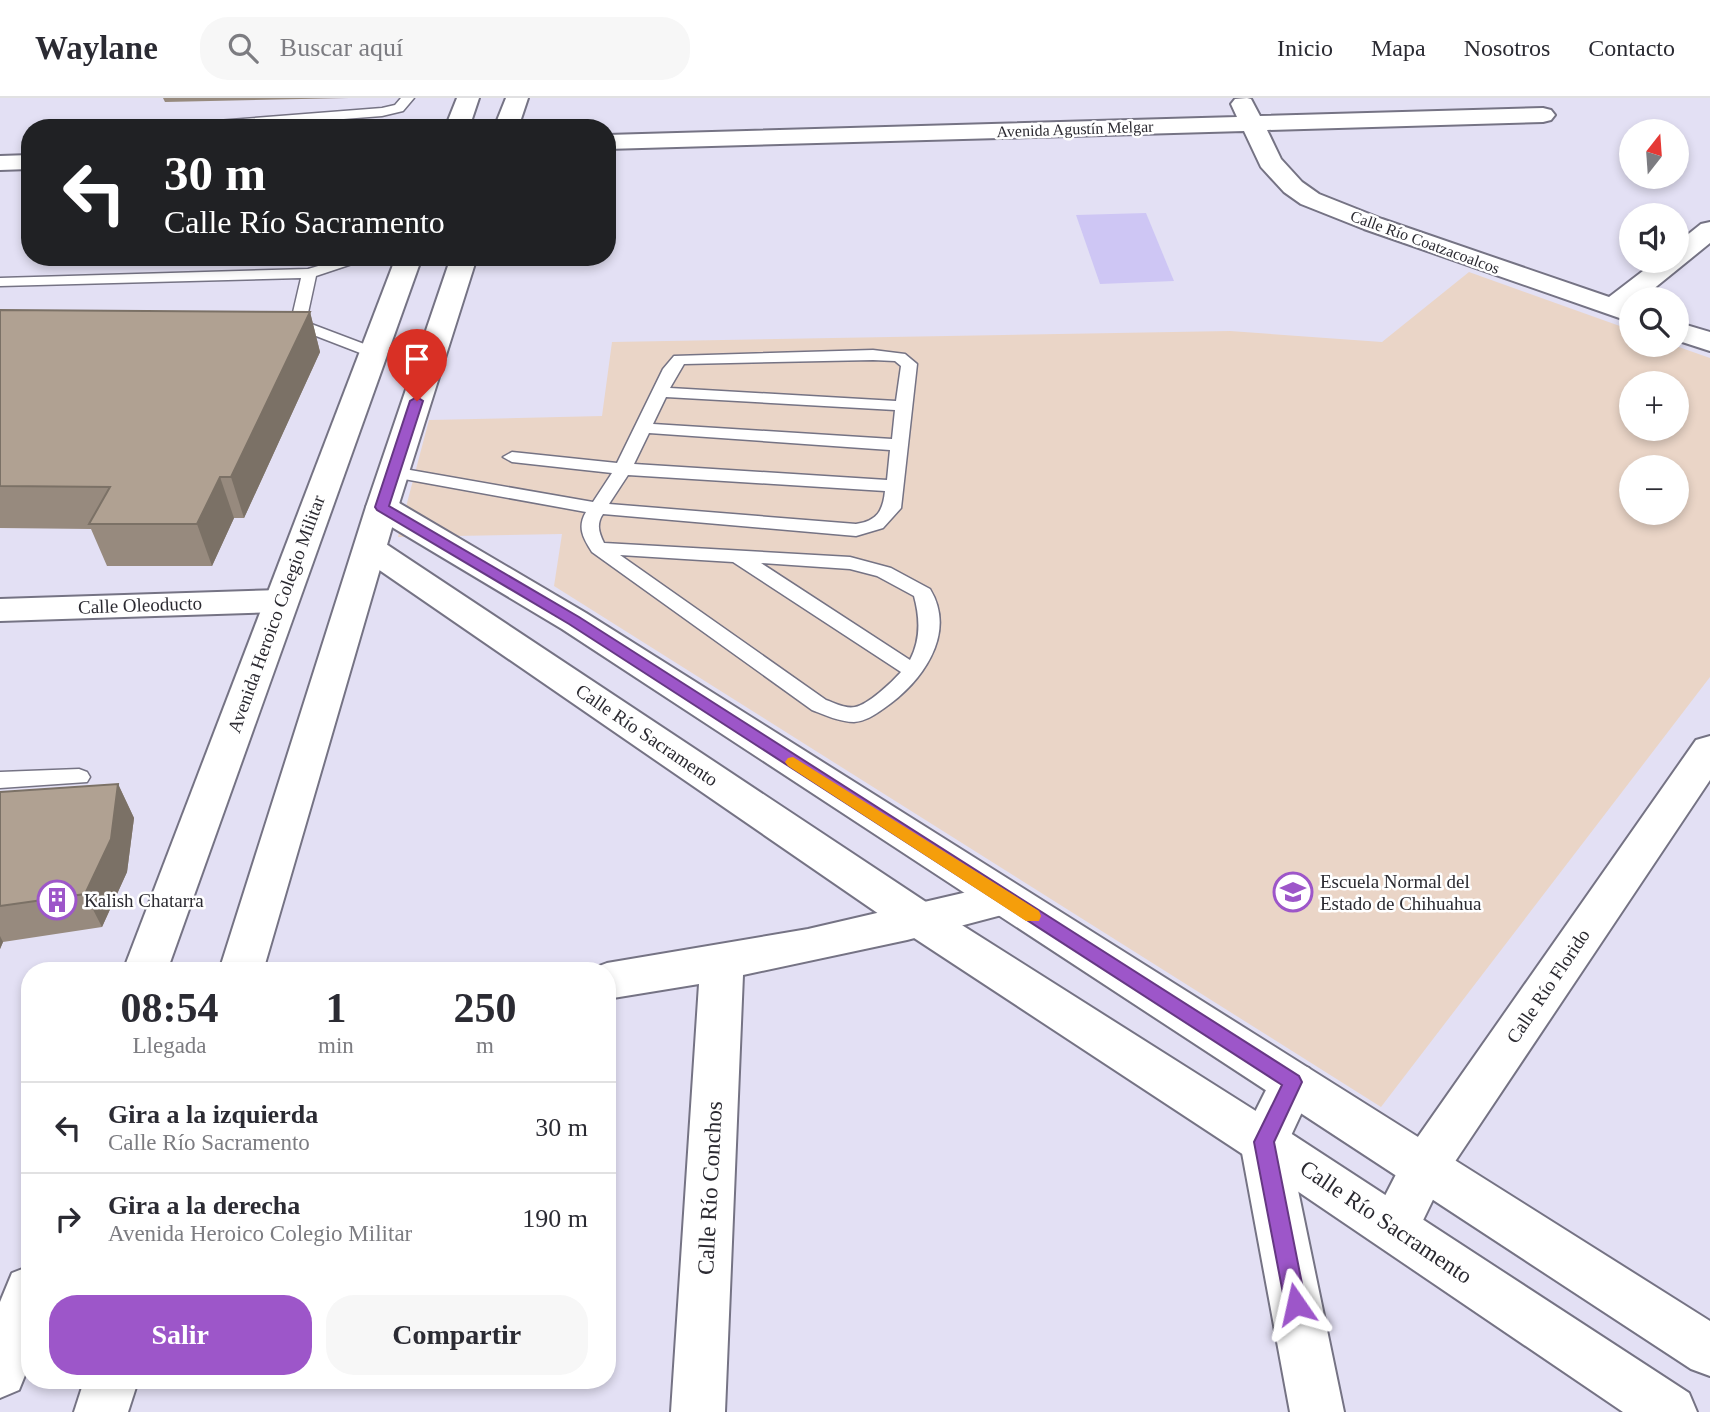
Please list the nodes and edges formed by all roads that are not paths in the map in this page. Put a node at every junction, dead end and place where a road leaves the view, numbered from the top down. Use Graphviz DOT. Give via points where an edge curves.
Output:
graph roads {
  1 [pos="408,98"];
  2 [pos="468,98"];
  3 [pos="517,98"];
  4 [pos="1240,98"];
  5 [pos="1544,115"];
  6 [pos="293,119"];
  7 [pos="460,119"];
  8 [pos="509,119"];
  9 [pos="1252,124"];
  10 [pos="616,142"];
  11 [pos="21,162"];
  12 [pos="0,163"];
  13 [pos="1710,230"];
  14 [pos="1689,247"];
  15 [pos="334,266"];
  16 [pos="406,266"];
  17 [pos="461,266"];
  18 [pos="309,273"];
  19 [pos="1660,273"];
  20 [pos="0,282"];
  21 [pos="1646,287"];
  22 [pos="1619,310"];
  23 [pos="298,324"];
  24 [pos="276,330"];
  25 [pos="1689,335"];
  26 [pos="1710,342"];
  27 [pos="374,352"];
  28 [pos="660,392"];
  29 [pos="904,406"];
  30 [pos="643,428"];
  31 [pos="900,445"];
  32 [pos="512,457"];
  33 [pos="623,469"];
  34 [pos="393,472"];
  35 [pos="895,486"];
  36 [pos="382,507"];
  37 [pos="595,508"];
  38 [pos="598,548"];
  39 [pos="371,549"];
  40 [pos="735,555"];
  41 [pos="281,601"];
  42 [pos="0,610"];
  43 [pos="912,670"];
  44 [pos="1710,750"];
  45 [pos="797,765"];
  46 [pos="79,777"];
  47 [pos="0,780"];
  48 [pos="747,802"];
  49 [pos="1006,900"];
  50 [pos="923,922"];
  51 [pos="148,962"];
  52 [pos="244,962"];
  53 [pos="722,964"];
  54 [pos="616,980"];
  55 [pos="1293,1082"];
  56 [pos="1264,1142"];
  57 [pos="1425,1166"];
  58 [pos="1394,1227"];
  59 [pos="21,1315"];
  60 [pos="1710,1351"];
  61 [pos="0,1372"];
  62 [pos="109,1389"];
  63 [pos="102,1412"];
  64 [pos="698,1412"];
  65 [pos="1317,1412"];
  66 [pos="1670,1412"];
  1 -- 6 [label="lane" via="400,108 382,112"];
  2 -- 7 [label="street"];
  3 -- 8 [label="street"];
  4 -- 9 [label="street, Calle Río Coatzacoalcos"];
  5 -- 9 [label="street, Avenida Agustín Melgar"];
  9 -- 10 [label="street, Avenida Agustín Melgar"];
  9 -- 22 [label="street, Calle Río Coatzacoalcos" via="1270,162 1310,199"];
  11 -- 12 [label="street"];
  13 -- 14 [label="street"];
  15 -- 18 [label="lane"];
  16 -- 27 [label="street, Avenida Heroico Colegio Militar"];
  17 -- 34 [label="street"];
  18 -- 20 [label="lane"];
  18 -- 23 [label="lane"];
  19 -- 21 [label="street"];
  23 -- 24 [label="lane"];
  23 -- 27 [label="lane"];
  25 -- 26 [label="street"];
  27 -- 41 [label="street, Avenida Heroico Colegio Militar"];
  28 -- 29 [label="lane"];
  28 -- 29 [label="lane" via="676,363 690,357 888,356 909,364"];
  28 -- 30 [label="lane"];
  29 -- 31 [label="lane"];
  30 -- 31 [label="lane"];
  30 -- 33 [label="lane"];
  31 -- 35 [label="lane"];
  32 -- 33 [label="lane"];
  33 -- 35 [label="lane"];
  33 -- 37 [label="lane"];
  34 -- 36 [label="street"];
  34 -- 37 [label="lane"];
  35 -- 37 [label="lane" via="885,520 856,530"];
  36 -- 39 [label="street"];
  36 -- 45 [label="street" via="574,621"];
  37 -- 38 [label="lane" via="590,533"];
  38 -- 40 [label="lane"];
  38 -- 43 [label="lane" via="819,705 842,713 862,713 902,687"];
  39 -- 48 [label="street, Calle Río Sacramento"];
  39 -- 52 [label="street"];
  40 -- 43 [label="lane"];
  40 -- 43 [label="lane" via="850,563 884,572 923,593 931,616 927,649"];
  41 -- 42 [label="street, Calle Oleoducto"];
  41 -- 51 [label="street, Avenida Heroico Colegio Militar"];
  44 -- 57 [label="street, Calle Río Florido"];
  45 -- 48 [label="street"];
  45 -- 49 [label="street"];
  46 -- 47 [label="lane"];
  48 -- 50 [label="street, Calle Río Sacramento"];
  49 -- 50 [label="street"];
  49 -- 55 [label="street"];
  50 -- 53 [label="street"];
  50 -- 56 [label="street, Calle Río Sacramento"];
  53 -- 54 [label="street"];
  53 -- 64 [label="street, Calle Río Conchos"];
  55 -- 56 [label="street"];
  55 -- 57 [label="street"];
  56 -- 58 [label="street, Calle Río Sacramento"];
  56 -- 65 [label="street"];
  57 -- 58 [label="street, Calle Río Florido"];
  57 -- 60 [label="street"];
  58 -- 66 [label="street, Calle Río Sacramento"];
  59 -- 61 [label="street"];
  62 -- 63 [label="street"];
}
